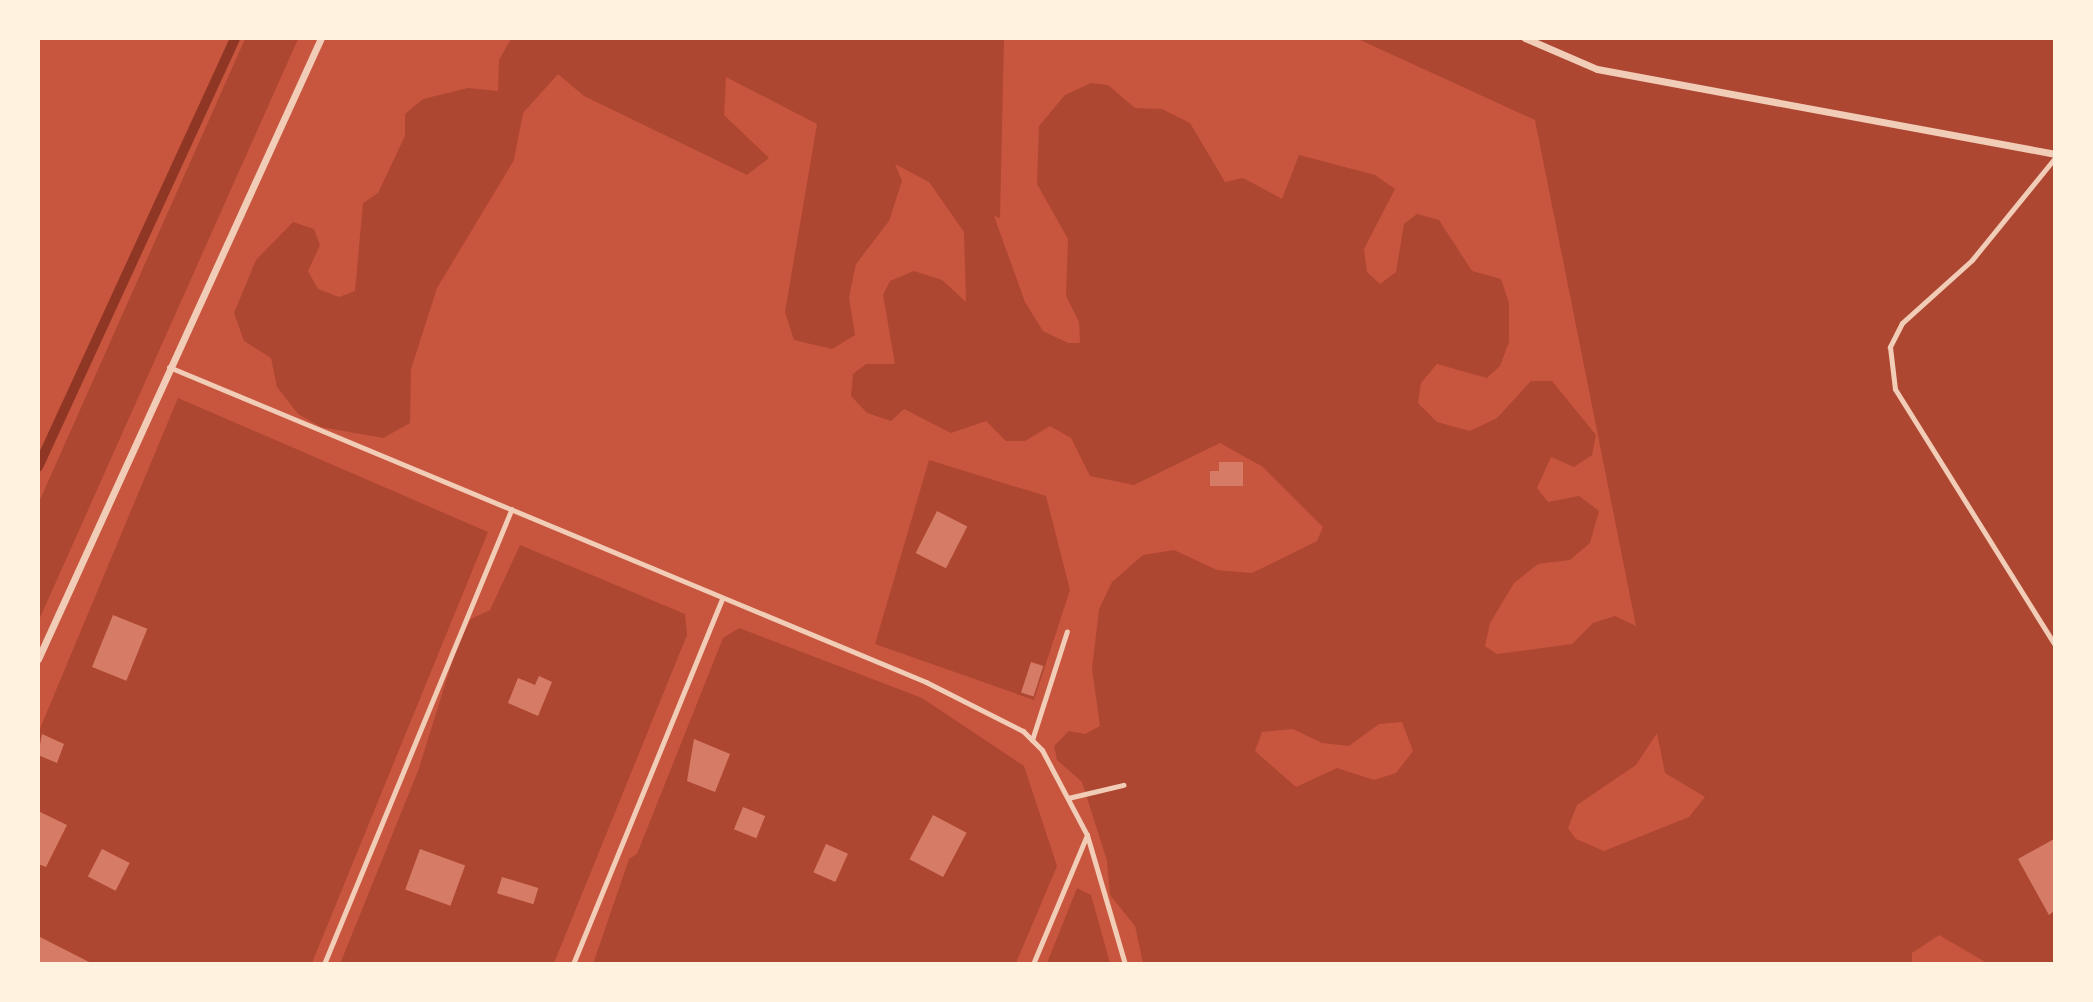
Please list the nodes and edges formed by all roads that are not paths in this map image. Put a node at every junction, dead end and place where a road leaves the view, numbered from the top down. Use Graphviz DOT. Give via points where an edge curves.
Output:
graph roads {
  1 [pos="321,38"];
  2 [pos="1526,39"];
  3 [pos="2054,157"];
  4 [pos="169,367"];
  5 [pos="512,509"];
  6 [pos="722,598"];
  7 [pos="1067,631"];
  8 [pos="2054,643"];
  9 [pos="38,659"];
  10 [pos="1032,740"];
  11 [pos="1123,785"];
  12 [pos="1068,798"];
  13 [pos="1087,835"];
  14 [pos="324,964"];
  15 [pos="573,964"];
  16 [pos="1033,964"];
  17 [pos="1125,964"];
  1 -- 4 [label="street"];
  2 -- 3 [label="street" via="1597,69"];
  3 -- 8 [label="lane" via="1972,260 1902,323 1890,347 1890,368 1895,389 1985,540"];
  4 -- 5 [label="lane"];
  4 -- 9 [label="street"];
  5 -- 6 [label="lane"];
  5 -- 14 [label="lane"];
  6 -- 10 [label="lane" via="972,704"];
  6 -- 15 [label="lane"];
  7 -- 10 [label="lane"];
  10 -- 12 [label="lane"];
  11 -- 12 [label="lane"];
  12 -- 13 [label="lane"];
  13 -- 16 [label="lane"];
  13 -- 17 [label="lane"];
}
